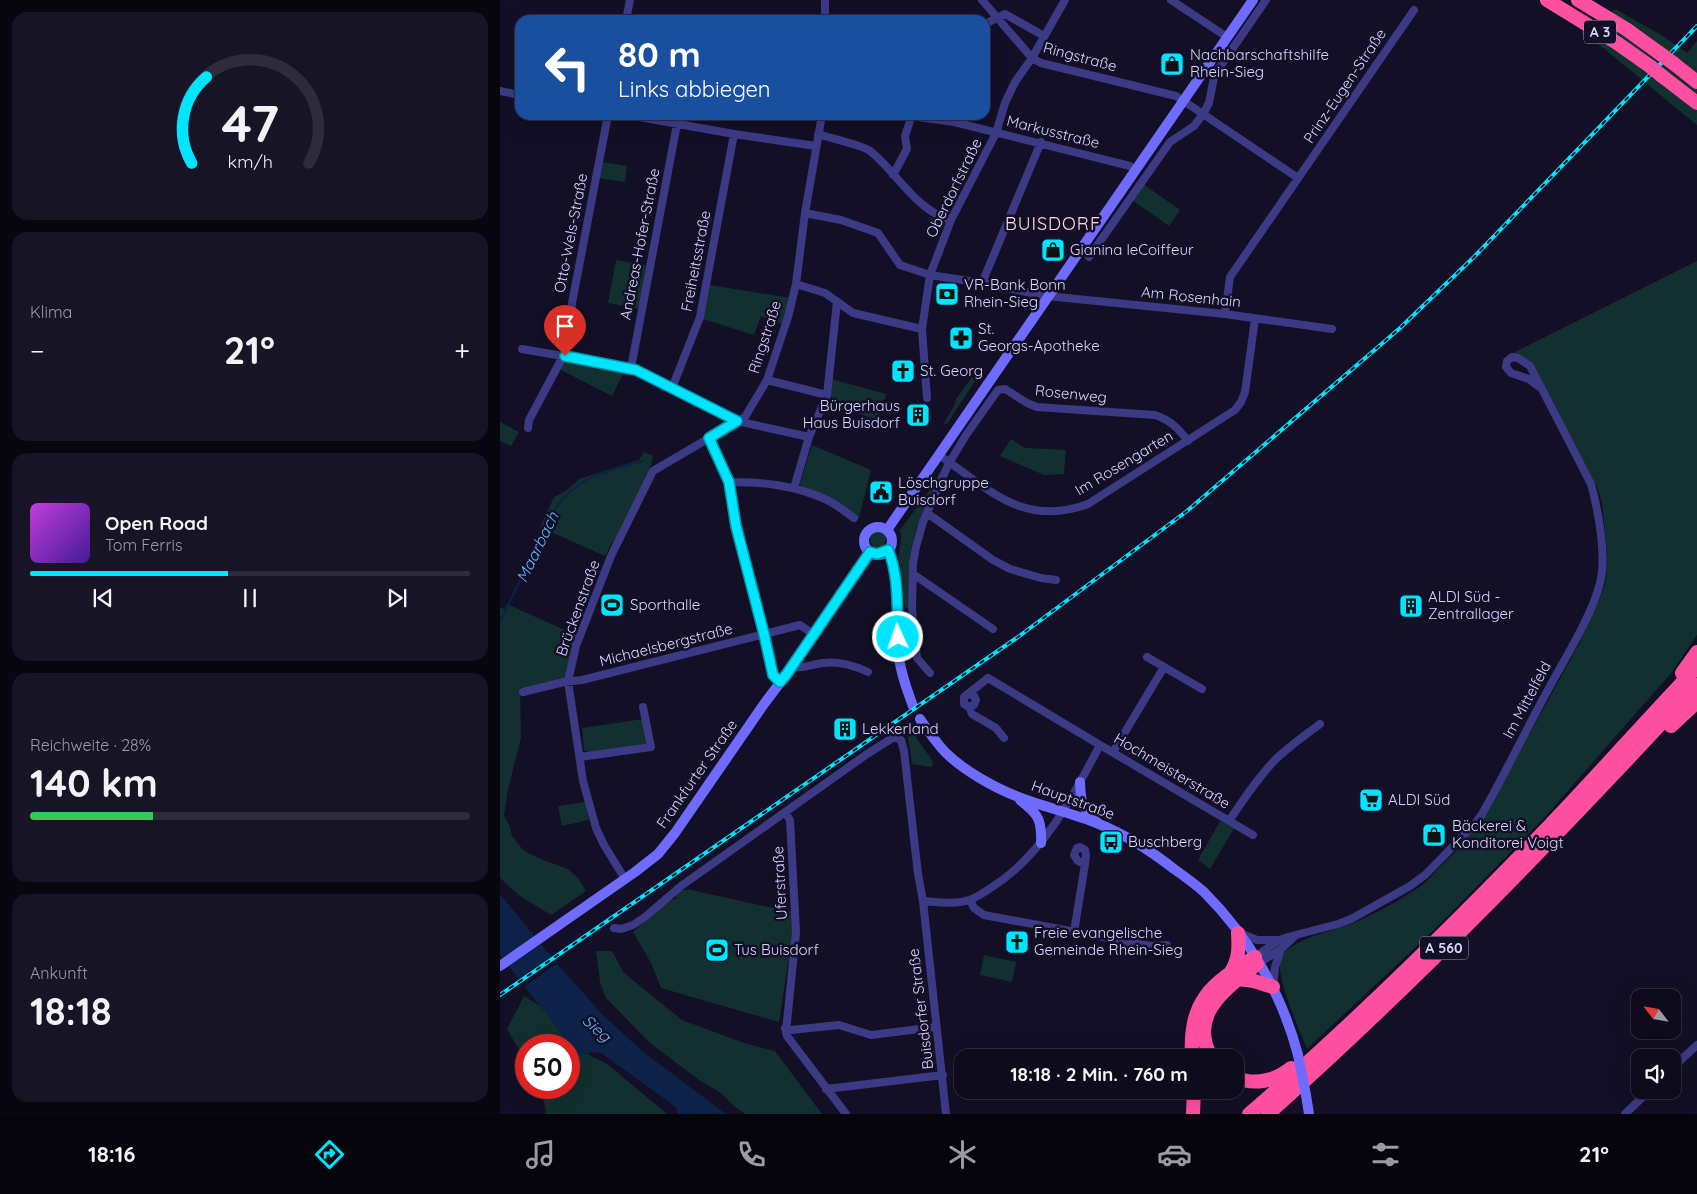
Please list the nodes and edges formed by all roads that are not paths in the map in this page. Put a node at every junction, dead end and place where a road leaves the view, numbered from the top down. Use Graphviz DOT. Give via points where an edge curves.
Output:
graph roads {
  1 [pos="630,0"];
  2 [pos="825,0"];
  3 [pos="982,0"];
  4 [pos="1065,0"];
  5 [pos="1171,0"];
  6 [pos="1253,0"];
  7 [pos="1266,0"];
  8 [pos="1547,0"];
  9 [pos="1578,0"];
  10 [pos="1414,10"];
  11 [pos="627,15"];
  12 [pos="825,15"];
  13 [pos="997,19"];
  14 [pos="990,22"];
  15 [pos="1044,36"];
  16 [pos="1227,37"];
  17 [pos="1032,58"];
  18 [pos="1697,82"];
  19 [pos="500,91"];
  20 [pos="515,94"];
  21 [pos="1184,101"];
  22 [pos="1697,103"];
  23 [pos="1202,114"];
  24 [pos="607,120"];
  25 [pos="655,120"];
  26 [pos="821,120"];
  27 [pos="910,120"];
  28 [pos="942,120"];
  29 [pos="677,124"];
  30 [pos="996,133"];
  31 [pos="734,134"];
  32 [pos="818,134"];
  33 [pos="1041,142"];
  34 [pos="816,146"];
  35 [pos="1130,166"];
  36 [pos="893,175"];
  37 [pos="1298,178"];
  38 [pos="805,213"];
  39 [pos="951,220"];
  40 [pos="1089,257"];
  41 [pos="930,275"];
  42 [pos="982,283"];
  43 [pos="796,284"];
  44 [pos="1047,296"];
  45 [pos="837,302"];
  46 [pos="1225,314"];
  47 [pos="1254,318"];
  48 [pos="922,329"];
  49 [pos="1332,329"];
  50 [pos="522,348"];
  51 [pos="565,356"];
  52 [pos="630,368"];
  53 [pos="767,380"];
  54 [pos="1539,386"];
  55 [pos="672,388"];
  56 [pos="827,396"];
  57 [pos="927,398"];
  58 [pos="737,421"];
  59 [pos="528,428"];
  60 [pos="809,437"];
  61 [pos="709,438"];
  62 [pos="1188,441"];
  63 [pos="940,455"];
  64 [pos="950,462"];
  65 [pos="729,482"];
  66 [pos="794,488"];
  67 [pos="927,513"];
  68 [pos="854,518"];
  69 [pos="887,530"];
  70 [pos="888,550"];
  71 [pos="870,552"];
  72 [pos="913,574"];
  73 [pos="1056,580"];
  74 [pos="993,629"];
  75 [pos="764,634"];
  76 [pos="813,634"];
  77 [pos="1697,652"];
  78 [pos="1147,657"];
  79 [pos="792,667"];
  80 [pos="1164,667"];
  81 [pos="1697,667"];
  82 [pos="868,672"];
  83 [pos="930,673"];
  84 [pos="568,681"];
  85 [pos="780,682"];
  86 [pos="1697,685"];
  87 [pos="1202,689"];
  88 [pos="523,692"];
  89 [pos="1697,702"];
  90 [pos="912,706"];
  91 [pos="643,707"];
  92 [pos="1650,716"];
  93 [pos="920,719"];
  94 [pos="1320,724"];
  95 [pos="1004,738"];
  96 [pos="901,740"];
  97 [pos="1100,745"];
  98 [pos="1113,752"];
  99 [pos="580,756"];
  100 [pos="1614,776"];
  101 [pos="1080,782"];
  102 [pos="1015,796"];
  103 [pos="785,812"];
  104 [pos="1062,812"];
  105 [pos="1229,821"];
  106 [pos="1098,823"];
  107 [pos="1253,835"];
  108 [pos="1041,843"];
  109 [pos="1084,864"];
  110 [pos="625,879"];
  111 [pos="970,900"];
  112 [pos="923,901"];
  113 [pos="614,928"];
  114 [pos="1074,932"];
  115 [pos="1238,932"];
  116 [pos="1296,935"];
  117 [pos="1279,940"];
  118 [pos="1167,945"];
  119 [pos="1281,949"];
  120 [pos="1257,960"];
  121 [pos="500,966"];
  122 [pos="1235,976"];
  123 [pos="1273,987"];
  124 [pos="936,1027"];
  125 [pos="786,1028"];
  126 [pos="1697,1045"];
  127 [pos="1323,1047"];
  128 [pos="1192,1049"];
  129 [pos="1208,1049"];
  130 [pos="1681,1060"];
  131 [pos="943,1075"];
  132 [pos="1244,1080"];
  133 [pos="826,1089"];
  134 [pos="1194,1099"];
  135 [pos="1641,1099"];
  136 [pos="846,1114"];
  137 [pos="946,1114"];
  138 [pos="1193,1114"];
  139 [pos="1249,1114"];
  140 [pos="1268,1114"];
  141 [pos="1309,1114"];
  142 [pos="1625,1114"];
  1 -- 11 [label="street"];
  2 -- 12 [label="street"];
  3 -- 13 [label="street, Ringstraße"];
  4 -- 15 [label="street, Oberdorfstraße"];
  5 -- 16 [label="street"];
  6 -- 16 [label="main road"];
  7 -- 23 [label="street" via="1217,71 1209,103"];
  8 -- 22 [label="highway, A 3" via="1604,34"];
  9 -- 18 [label="highway, A 3" via="1626,29"];
  10 -- 37 [label="street, Prinz-Eugen-Straße"];
  13 -- 14 [label="street"];
  13 -- 15 [label="street" via="1006,14"];
  13 -- 17 [label="street, Ringstraße"];
  15 -- 17 [label="street, Oberdorfstraße"];
  16 -- 21 [label="main road"];
  17 -- 21 [label="street, Ringstraße" via="1041,63 1176,96"];
  17 -- 30 [label="street, Oberdorfstraße" via="1014,82"];
  19 -- 20 [label="street"];
  21 -- 23 [label="street"];
  21 -- 44 [label="main road"];
  23 -- 37 [label="street"];
  23 -- 40 [label="street" via="1194,126 1170,142"];
  24 -- 51 [label="street, Otto-Wels-Straße"];
  25 -- 29 [label="street"];
  26 -- 32 [label="street, Ringstraße"];
  27 -- 36 [label="street" via="905,136 907,149"];
  28 -- 30 [label="street, Markusstraße"];
  29 -- 31 [label="street"];
  29 -- 52 [label="street, Andreas-Hofer-Straße"];
  30 -- 33 [label="street, Markusstraße"];
  30 -- 39 [label="street, Oberdorfstraße"];
  31 -- 34 [label="street"];
  31 -- 55 [label="street, Freiheitsstraße" via="700,317"];
  32 -- 34 [label="street, Ringstraße"];
  32 -- 36 [label="street" via="868,149"];
  33 -- 35 [label="street, Markusstraße"];
  33 -- 42 [label="street"];
  34 -- 38 [label="street, Ringstraße"];
  36 -- 39 [label="street" via="921,204"];
  37 -- 46 [label="street, Prinz-Eugen-Straße" via="1230,277"];
  38 -- 41 [label="street, Am Rosenhain" via="841,220 878,233 900,265"];
  38 -- 43 [label="street, Ringstraße"];
  39 -- 41 [label="street, Oberdorfstraße"];
  41 -- 42 [label="street, Am Rosenhain"];
  41 -- 48 [label="street, Oberdorfstraße"];
  42 -- 44 [label="street, Am Rosenhain"];
  43 -- 45 [label="street" via="825,293"];
  43 -- 53 [label="street, Ringstraße"];
  44 -- 46 [label="street, Am Rosenhain"];
  44 -- 63 [label="main road"];
  45 -- 48 [label="street" via="853,312"];
  45 -- 56 [label="street"];
  46 -- 47 [label="street, Am Rosenhain"];
  47 -- 49 [label="street, Am Rosenhain"];
  47 -- 62 [label="street, Im Rosengarten" via="1241,402 1229,415"];
  48 -- 57 [label="street, Oberdorfstraße"];
  50 -- 51 [label="street"];
  51 -- 52 [label="street"];
  51 -- 59 [label="street" via="529,420"];
  52 -- 55 [label="street"];
  53 -- 56 [label="street"];
  53 -- 58 [label="street, Ringstraße" via="745,416"];
  54 -- 116 [label="street, Im Mittelfeld" via="1591,484 1597,504 1602,553 1601,581 1594,602 1474,825 1410,886 1351,919"];
  55 -- 58 [label="street"];
  56 -- 60 [label="street"];
  58 -- 60 [label="street"];
  58 -- 61 [label="street, Ringstraße"];
  60 -- 66 [label="street"];
  61 -- 65 [label="street"];
  61 -- 84 [label="street, Brückenstraße" via="652,471 611,556 576,646"];
  62 -- 64 [label="street, Im Rosengarten" via="1088,504 1052,512 1037,512 1011,503"];
  62 -- 64 [label="street, Rosenweg" via="1166,418 1036,407 1002,388"];
  63 -- 64 [label="street, Im Rosengarten"];
  63 -- 69 [label="main road"];
  64 -- 67 [label="street, Rosenweg"];
  65 -- 66 [label="street" via="763,482"];
  65 -- 75 [label="street" via="736,526"];
  66 -- 68 [label="street" via="826,499"];
  67 -- 72 [label="street, Rosenweg" via="916,547"];
  67 -- 73 [label="street" via="1010,569"];
  69 -- 70 [label="main road" via="892,538"];
  69 -- 71 [label="main road" via="875,527 868,531 864,544"];
  70 -- 71 [label="main road" via="877,554"];
  70 -- 90 [label="main road" via="895,577 899,656"];
  71 -- 76 [label="main road, Frankfurter Straße"];
  72 -- 74 [label="street"];
  72 -- 83 [label="street, Rosenweg" via="912,609 917,658"];
  75 -- 76 [label="street, Michaelsbergstraße" via="800,625"];
  75 -- 84 [label="street, Michaelsbergstraße"];
  75 -- 85 [label="street" via="773,675"];
  76 -- 79 [label="main road, Frankfurter Straße"];
  77 -- 92 [label="highway"];
  78 -- 80 [label="street"];
  79 -- 82 [label="street" via="840,662"];
  79 -- 85 [label="main road, Frankfurter Straße"];
  80 -- 87 [label="street"];
  80 -- 98 [label="street"];
  81 -- 92 [label="highway, A 560"];
  84 -- 88 [label="street, Michaelsbergstraße"];
  84 -- 99 [label="street, Brückenstraße"];
  85 -- 110 [label="main road, Frankfurter Straße" via="675,833 650,862"];
  86 -- 100 [label="highway, A 560"];
  89 -- 100 [label="highway"];
  91 -- 99 [label="street" via="651,747"];
  92 -- 127 [label="highway, A 560" via="1550,825"];
  93 -- 102 [label="main road, Hauptstraße" via="946,753"];
  94 -- 105 [label="street, Hochmeisterstraße" via="1274,762"];
  95 -- 97 [label="street, Hochmeisterstraße" via="996,728 972,714 969,707 976,700 969,694 988,675"];
  96 -- 103 [label="street, Uferstraße" via="894,737 882,744"];
  96 -- 112 [label="street, Buisdorfer Straße"];
  97 -- 98 [label="street, Hochmeisterstraße"];
  97 -- 101 [label="street, Hochmeisterstraße"];
  98 -- 105 [label="street, Hochmeisterstraße"];
  99 -- 110 [label="street, Brückenstraße" via="596,828"];
  100 -- 140 [label="highway, A 560" via="1474,919"];
  101 -- 104 [label="street, Hochmeisterstraße"];
  101 -- 106 [label="main road" via="1080,802"];
  102 -- 104 [label="main road, Hauptstraße"];
  102 -- 108 [label="main road" via="1038,818"];
  103 -- 113 [label="street, Uferstraße" via="681,886 645,918 621,929"];
  103 -- 125 [label="street, Uferstraße" via="790,820 796,932"];
  104 -- 106 [label="main road, Hauptstraße"];
  104 -- 108 [label="street"];
  105 -- 107 [label="street, Hochmeisterstraße"];
  106 -- 115 [label="main road, Hauptstraße" via="1150,850 1203,892"];
  108 -- 111 [label="street" via="1008,876"];
  109 -- 114 [label="street"];
  110 -- 121 [label="main road, Frankfurter Straße"];
  111 -- 112 [label="street" via="954,903"];
  111 -- 114 [label="street" via="974,908 984,915"];
  112 -- 124 [label="street, Buisdorfer Straße"];
  114 -- 118 [label="street" via="1152,946"];
  115 -- 117 [label="street, Hauptstraße" via="1257,940"];
  115 -- 120 [label="main road, Hauptstraße"];
  115 -- 122 [label="highway"];
  116 -- 117 [label="street, Im Mittelfeld"];
  116 -- 119 [label="street, Im Mittelfeld"];
  117 -- 120 [label="street, Im Mittelfeld"];
  119 -- 120 [label="street, Im Mittelfeld"];
  119 -- 123 [label="street"];
  120 -- 122 [label="highway"];
  120 -- 123 [label="main road, Hauptstraße"];
  122 -- 123 [label="highway"];
  122 -- 128 [label="highway" via="1206,995 1194,1020"];
  122 -- 129 [label="highway" via="1208,1012 1204,1032"];
  123 -- 141 [label="main road, Hauptstraße, bridge" via="1298,1055"];
  124 -- 125 [label="street" via="871,1035 839,1025"];
  124 -- 131 [label="street, Buisdorfer Straße"];
  125 -- 133 [label="street" via="787,1036"];
  126 -- 130 [label="street"];
  127 -- 132 [label="highway" via="1312,1051 1288,1071 1266,1081"];
  127 -- 139 [label="highway, A 560"];
  131 -- 133 [label="street"];
  131 -- 137 [label="street, Buisdorfer Straße"];
  133 -- 136 [label="street"];
  134 -- 138 [label="highway"];
  135 -- 142 [label="street"];
}
